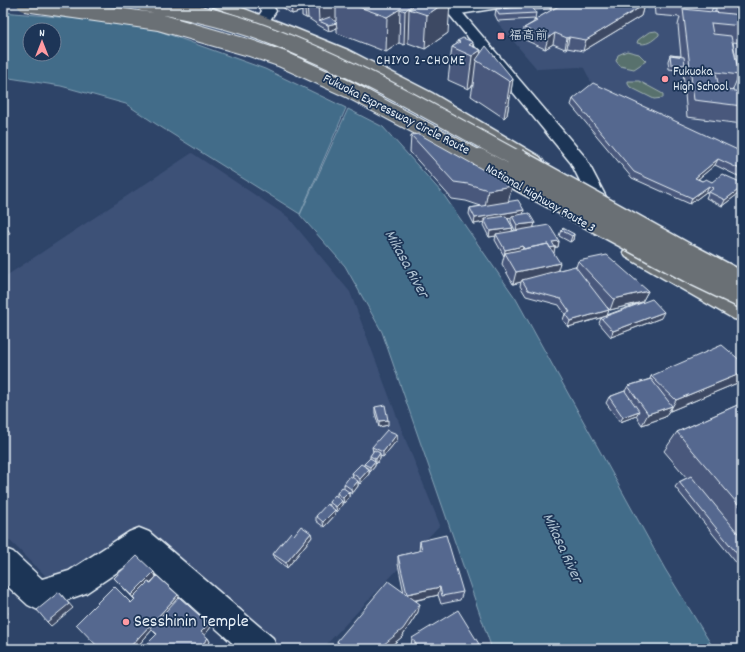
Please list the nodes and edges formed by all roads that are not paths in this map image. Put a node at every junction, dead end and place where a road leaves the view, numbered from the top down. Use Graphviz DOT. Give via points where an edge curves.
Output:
graph roads {
  1 [pos="25,3"];
  2 [pos="33,3"];
  3 [pos="40,3"];
  4 [pos="143,3"];
  5 [pos="217,3"];
  6 [pos="264,3"];
  7 [pos="504,3"];
  8 [pos="451,7"];
  9 [pos="240,19"];
  10 [pos="263,20"];
  11 [pos="598,199"];
  12 [pos="640,257"];
  13 [pos="742,282"];
  14 [pos="742,297"];
  15 [pos="742,313"];
  16 [pos="3,562"];
  17 [pos="262,649"];
  1 -- 14 [label="highway, Fukuoka Expressway Circle Route, bridge" via="159,22 250,48 310,71"];
  2 -- 14 [label="highway, Fukuoka Expressway Circle Route, bridge" via="164,21 218,35 287,58 356,90"];
  3 -- 12 [label="highway, National Highway Route 3" via="113,10 187,24 234,37 304,62"];
  4 -- 13 [label="highway, bridge" via="226,21 328,59"];
  5 -- 10 [label="highway, National Highway Route 3"];
  6 -- 10 [label="street" via="269,11"];
  7 -- 8 [label="street"];
  8 -- 11 [label="street" via="579,161"];
  9 -- 13 [label="highway, bridge" via="376,81 495,144"];
  10 -- 11 [label="highway, National Highway Route 3" via="390,77"];
  11 -- 12 [label="street"];
  11 -- 13 [label="highway, National Highway Route 3"];
  12 -- 15 [label="highway, National Highway Route 3"];
  16 -- 17 [label="street" via="38,595 76,583 138,541"];
}
